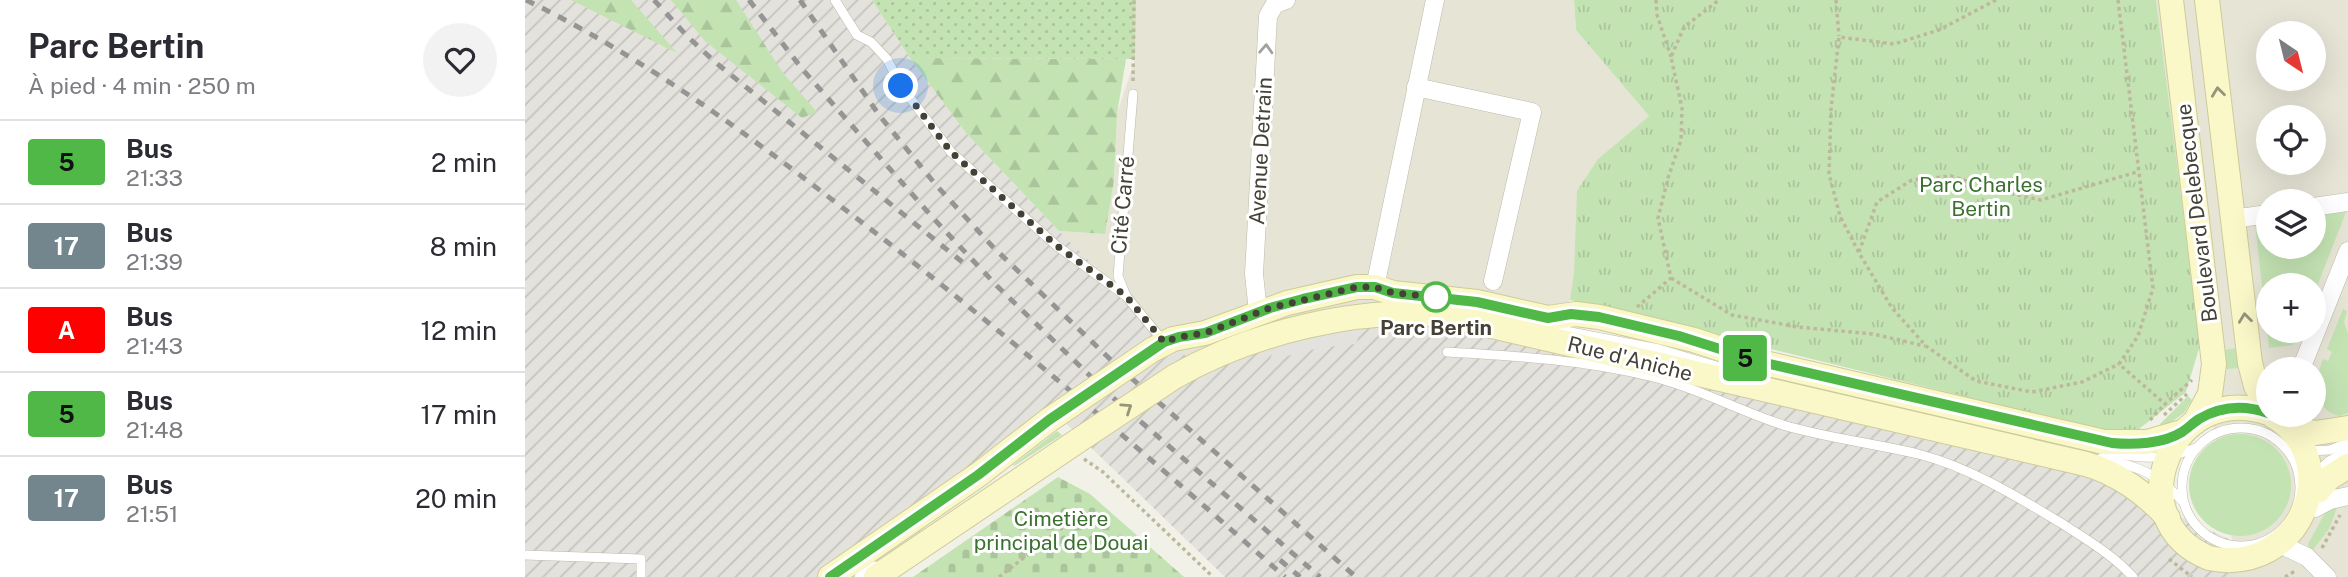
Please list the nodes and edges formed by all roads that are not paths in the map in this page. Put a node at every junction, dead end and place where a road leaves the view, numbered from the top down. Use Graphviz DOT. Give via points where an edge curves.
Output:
graph roads {
  1 [pos="835,0"];
  2 [pos="1286,0"];
  3 [pos="2171,0"];
  4 [pos="2207,0"];
  5 [pos="1429,1"];
  6 [pos="1416,87"];
  7 [pos="1133,93"];
  8 [pos="2348,202"];
  9 [pos="2326,205"];
  10 [pos="2256,216"];
  11 [pos="2233,219"];
  12 [pos="2348,251"];
  13 [pos="1493,281"];
  14 [pos="1387,295"];
  15 [pos="1126,296"];
  16 [pos="1548,318"];
  17 [pos="1271,323"];
  18 [pos="1158,350"];
  19 [pos="1447,352"];
  20 [pos="2306,357"];
  21 [pos="2256,384"];
  22 [pos="2256,410"];
  23 [pos="1051,424"];
  24 [pos="2267,427"];
  25 [pos="2282,427"];
  26 [pos="2284,427"];
  27 [pos="2299,427"];
  28 [pos="2348,428"];
  29 [pos="2191,434"];
  30 [pos="1072,441"];
  31 [pos="2348,443"];
  32 [pos="2348,451"];
  33 [pos="2348,466"];
  34 [pos="2164,469"];
  35 [pos="2312,483"];
  36 [pos="2346,496"];
  37 [pos="2176,511"];
  38 [pos="525,555"];
  39 [pos="2288,562"];
  40 [pos="2223,569"];
  41 [pos="641,577"];
  42 [pos="830,577"];
  43 [pos="844,577"];
  44 [pos="859,577"];
  45 [pos="876,577"];
  46 [pos="2133,577"];
  47 [pos="2327,577"];
  1 -- 15 [label="lane" via="857,34 887,58 901,86 951,152 1057,246"];
  17 -- 2 [label="street, Avenue Detrain, one-way" via="1254,274 1268,16 1275,4"];
  3 -- 29 [label="main road, Boulevard Delebecque" via="2214,374 2208,400"];
  11 -- 4 [label="main road, Boulevard Delebecque, one-way"];
  5 -- 6 [label="street"];
  6 -- 13 [label="street" via="1532,112"];
  6 -- 14 [label="street"];
  7 -- 15 [label="lane, Cité Carré" via="1118,258 1118,276"];
  8 -- 9 [label="street"];
  10 -- 11 [label="street"];
  21 -- 11 [label="main road, Boulevard Delebecque, one-way"];
  12 -- 20 [label="street"];
  14 -- 16 [label="main road, Rue d'Aniche" via="1477,302"];
  14 -- 17 [label="main road, Rue d'Aniche" via="1357,287 1339,290"];
  14 -- 18 [label="lane" via="1343,298 1289,310 1215,338"];
  14 -- 34 [label="lane" via="1594,334 1761,379 2145,470"];
  15 -- 18 [label="lane, Cité Carré"];
  16 -- 29 [label="main road, Rue d'Aniche" via="1576,314 1619,322 1761,362 2104,442 2147,442"];
  16 -- 34 [label="lane" via="1683,346 1764,372 2136,458"];
  17 -- 18 [label="main road, Rue d'Aniche" via="1179,337"];
  30 -- 17 [label="main road, one-way, bridge" via="1172,372 1210,359"];
  17 -- 37 [label="main road, Rue d'Aniche" via="1314,324 1390,314 1449,316 2086,464 2156,505"];
  18 -- 23 [label="main road, Rue d'Aniche, bridge"];
  19 -- 46 [label="lane" via="1574,361 1653,377 1783,425 1920,454 1972,473 2020,498 2080,535"];
  22 -- 29 [label="main road, Rue d'Aniche" via="2213,412"];
  23 -- 42 [label="main road, Rue d'Aniche"];
  23 -- 43 [label="lane" via="973,489"];
  24 -- 29 [label="lane" via="2259,431 2237,428 2210,436"];
  25 -- 35 [label="lane" via="2297,468"];
  26 -- 35 [label="main road, Boulevard Delebecque"];
  27 -- 28 [label="main road, Rue d'Aniche" via="2316,433"];
  29 -- 34 [label="main road, Boulevard Delebecque"];
  29 -- 37 [label="lane"];
  30 -- 44 [label="lane"];
  30 -- 45 [label="main road"];
  31 -- 35 [label="lane" via="2330,450"];
  32 -- 35 [label="lane"];
  33 -- 35 [label="main road"];
  34 -- 37 [label="main road" via="2162,500"];
  35 -- 36 [label="street" via="2330,500"];
  35 -- 37 [label="lane" via="2279,531 2245,545 2226,544 2205,534"];
  35 -- 39 [label="main road" via="2303,532"];
  37 -- 40 [label="main road" via="2186,544"];
  38 -- 41 [label="lane" via="641,559"];
  39 -- 40 [label="main road"];
  39 -- 47 [label="street"];
}
